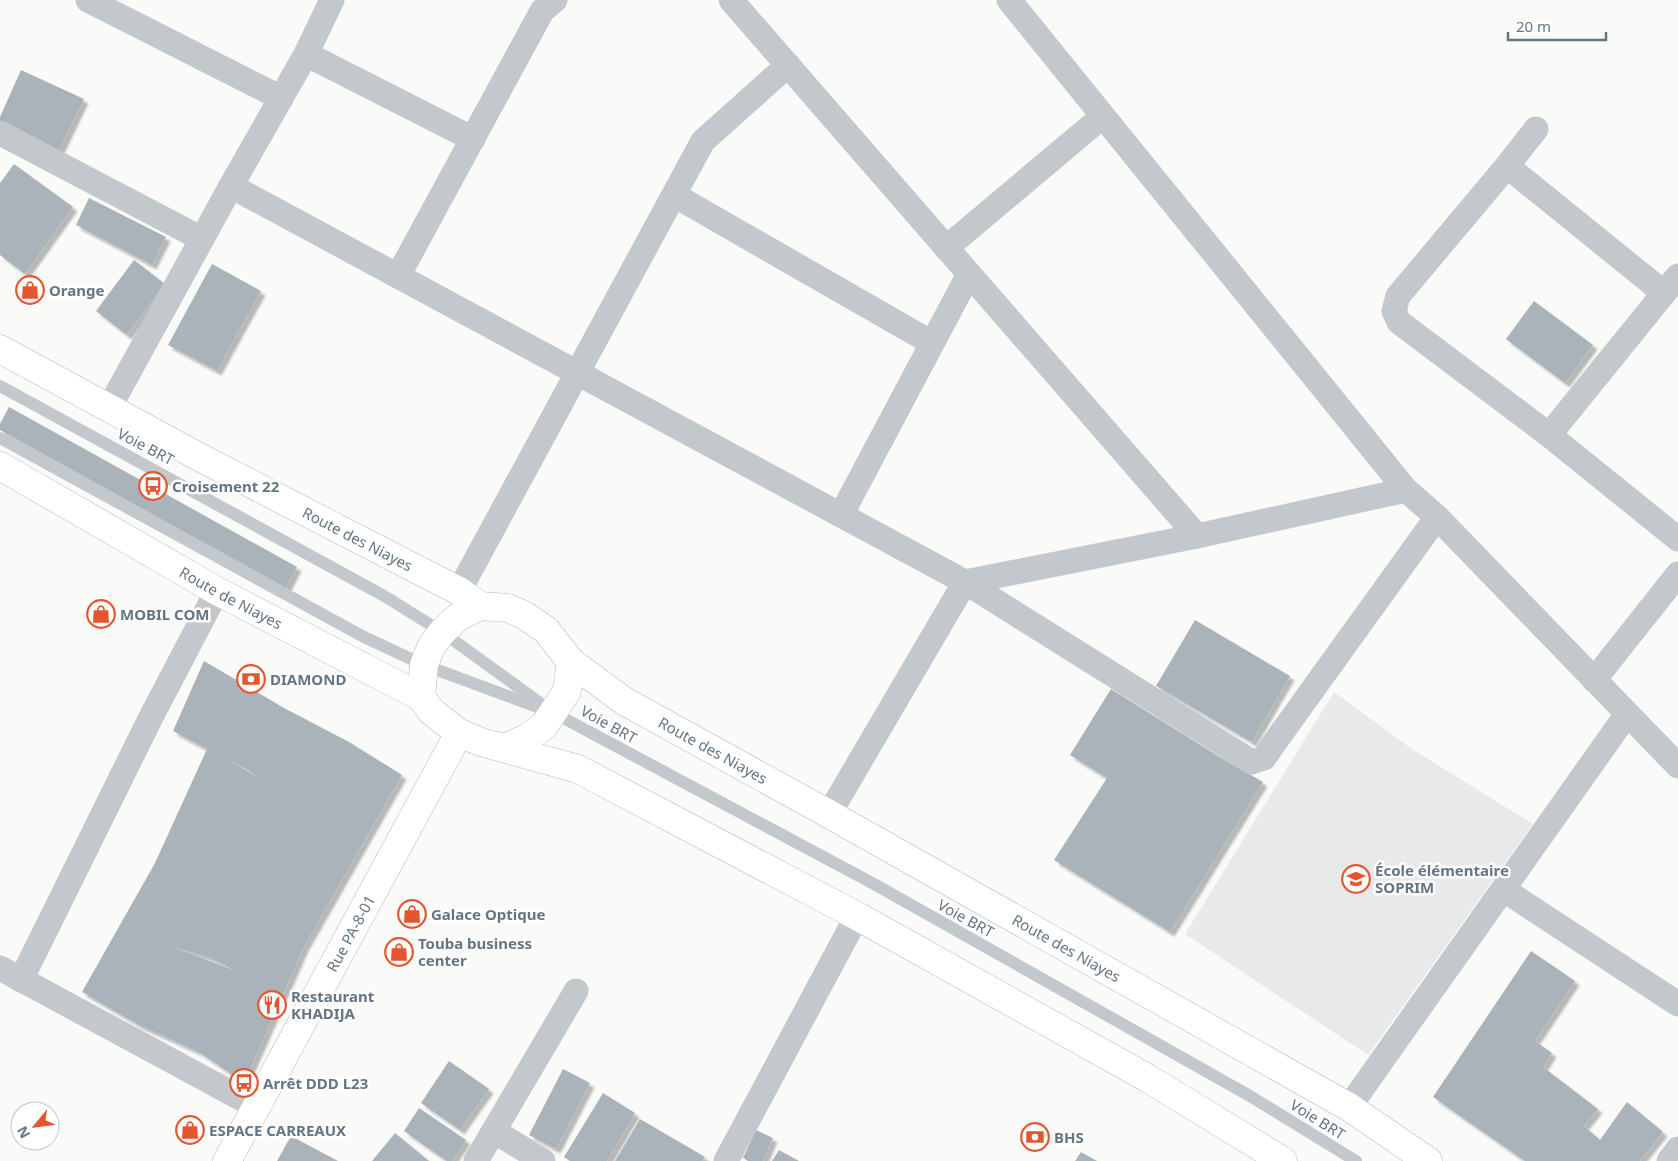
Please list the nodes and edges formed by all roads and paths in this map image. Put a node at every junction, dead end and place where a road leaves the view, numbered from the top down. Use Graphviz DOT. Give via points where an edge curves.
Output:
graph roads {
  1 [pos="88,0"];
  2 [pos="332,0"];
  3 [pos="555,0"];
  4 [pos="731,0"];
  5 [pos="1008,0"];
  6 [pos="306,54"];
  7 [pos="788,65"];
  8 [pos="281,98"];
  9 [pos="1103,116"];
  10 [pos="1536,128"];
  11 [pos="0,133"];
  12 [pos="473,139"];
  13 [pos="1508,166"];
  14 [pos="230,186"];
  15 [pos="674,195"];
  16 [pos="202,239"];
  17 [pos="946,248"];
  18 [pos="969,274"];
  19 [pos="398,276"];
  20 [pos="1671,285"];
  21 [pos="932,343"];
  22 [pos="0,349"];
  23 [pos="578,373"];
  24 [pos="0,386"];
  25 [pos="109,408"];
  26 [pos="1549,435"];
  27 [pos="0,438"];
  28 [pos="0,466"];
  29 [pos="1406,490"];
  30 [pos="840,515"];
  31 [pos="1436,517"];
  32 [pos="1197,536"];
  33 [pos="1678,539"];
  34 [pos="1678,574"];
  35 [pos="965,582"];
  36 [pos="217,591"];
  37 [pos="470,598"];
  38 [pos="442,632"];
  39 [pos="571,662"];
  40 [pos="424,665"];
  41 [pos="1594,680"];
  42 [pos="421,697"];
  43 [pos="554,713"];
  44 [pos="1627,714"];
  45 [pos="459,733"];
  46 [pos="504,748"];
  47 [pos="1678,766"];
  48 [pos="829,814"];
  49 [pos="1504,890"];
  50 [pos="857,916"];
  51 [pos="0,968"];
  52 [pos="21,980"];
  53 [pos="576,991"];
  54 [pos="1678,1004"];
  55 [pos="257,1107"];
  56 [pos="1349,1108"];
  57 [pos="494,1131"];
  58 [pos="1678,1149"];
  59 [pos="227,1161"];
  60 [pos="476,1161"];
  61 [pos="543,1161"];
  62 [pos="726,1161"];
  63 [pos="1282,1161"];
  64 [pos="1356,1161"];
  65 [pos="1428,1161"];
  66 [pos="1669,1161"];
  1 -- 8 [label="street"];
  2 -- 6 [label="street"];
  3 -- 12 [label="street" via="542,11"];
  4 -- 7 [label="street"];
  5 -- 9 [label="street"];
  6 -- 8 [label="street"];
  6 -- 12 [label="street"];
  7 -- 15 [label="street" via="703,141"];
  7 -- 17 [label="street"];
  8 -- 14 [label="street"];
  9 -- 17 [label="street"];
  9 -- 29 [label="street"];
  10 -- 13 [label="street"];
  11 -- 16 [label="street"];
  12 -- 19 [label="street"];
  13 -- 20 [label="street"];
  13 -- 26 [label="street" via="1398,296 1394,311 1399,322"];
  14 -- 16 [label="street"];
  14 -- 19 [label="street"];
  15 -- 21 [label="street"];
  15 -- 23 [label="street"];
  16 -- 25 [label="street"];
  17 -- 18 [label="street"];
  18 -- 21 [label="street"];
  18 -- 32 [label="street"];
  19 -- 23 [label="street"];
  20 -- 26 [label="street"];
  21 -- 30 [label="street"];
  22 -- 25 [label="main road, Route des Niayes"];
  23 -- 30 [label="street"];
  23 -- 37 [label="street"];
  24 -- 38 [label="lane, Voie BRT" via="386,597"];
  25 -- 37 [label="main road, Route des Niayes"];
  26 -- 33 [label="street"];
  27 -- 40 [label="lane, Voie BRT" via="364,637"];
  28 -- 36 [label="main road, Route de Niayes"];
  29 -- 31 [label="street"];
  29 -- 32 [label="street"];
  30 -- 35 [label="street"];
  31 -- 35 [label="street" via="1264,758 1252,762"];
  31 -- 41 [label="street"];
  32 -- 35 [label="street"];
  34 -- 41 [label="street"];
  35 -- 48 [label="street"];
  36 -- 42 [label="main road, Route de Niayes"];
  36 -- 52 [label="street"];
  37 -- 38 [label="main road" via="458,617"];
  37 -- 39 [label="main road, Route des Niayes" via="524,615 546,630"];
  38 -- 40 [label="main road"];
  38 -- 43 [label="lane, Voie BRT"];
  39 -- 43 [label="main road" via="567,691"];
  39 -- 48 [label="main road, Route des Niayes" via="624,701"];
  40 -- 42 [label="main road"];
  40 -- 43 [label="lane, Voie BRT"];
  41 -- 44 [label="street"];
  42 -- 45 [label="main road, Route de Niayes" via="432,711"];
  43 -- 46 [label="main road" via="544,726"];
  43 -- 64 [label="lane, Voie BRT" via="874,884 1250,1096"];
  44 -- 47 [label="street"];
  44 -- 49 [label="street"];
  45 -- 46 [label="main road"];
  45 -- 55 [label="main road, Rue PA-8-01"];
  46 -- 50 [label="main road" via="578,769"];
  48 -- 56 [label="main road, Route des Niayes"];
  49 -- 54 [label="street"];
  49 -- 56 [label="street"];
  50 -- 62 [label="street"];
  50 -- 63 [label="main road" via="1149,1079"];
  51 -- 52 [label="street"];
  52 -- 55 [label="street"];
  53 -- 57 [label="street"];
  55 -- 59 [label="main road, Rue PA-8-01"];
  56 -- 65 [label="main road, Route des Niayes"];
  57 -- 60 [label="street"];
  57 -- 61 [label="street"];
  58 -- 66 [label="street"];
}
